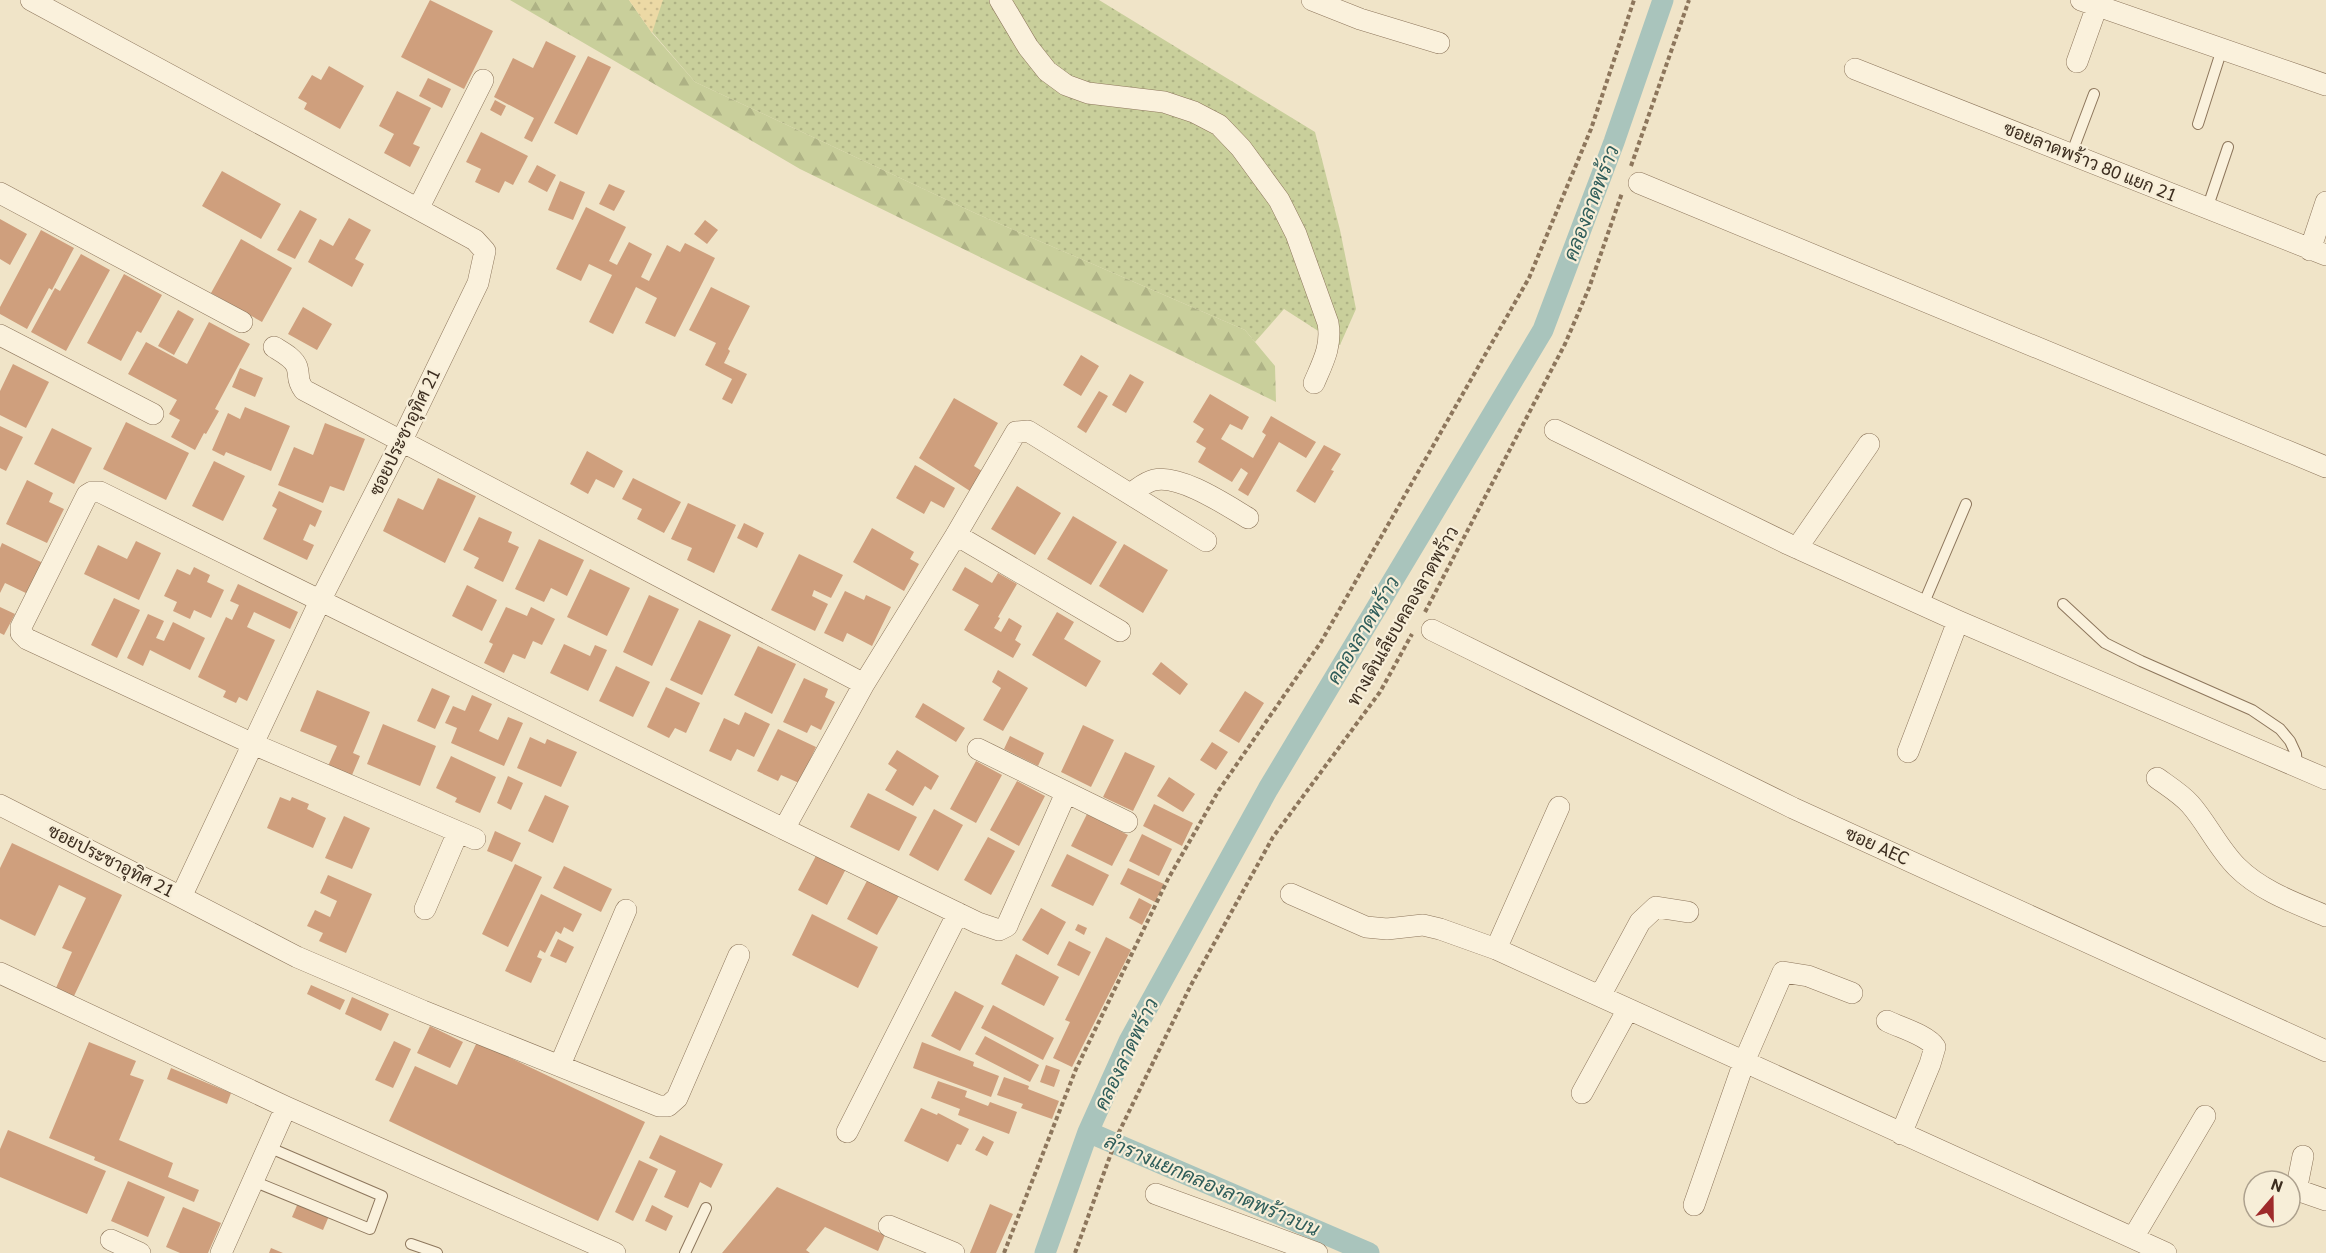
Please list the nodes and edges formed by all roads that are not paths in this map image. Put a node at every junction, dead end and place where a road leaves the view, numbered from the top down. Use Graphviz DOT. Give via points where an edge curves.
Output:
graph roads {
  1 [pos="31,0"];
  2 [pos="1000,0"];
  3 [pos="1312,0"];
  4 [pos="2089,3"];
  5 [pos="1439,43"];
  6 [pos="2222,49"];
  7 [pos="2077,62"];
  8 [pos="1855,69"];
  9 [pos="483,80"];
  10 [pos="2326,85"];
  11 [pos="2094,94"];
  12 [pos="2198,124"];
  13 [pos="2228,147"];
  14 [pos="2071,155"];
  15 [pos="1630,183"];
  16 [pos="0,193"];
  17 [pos="2326,202"];
  18 [pos="418,209"];
  19 [pos="2207,209"];
  20 [pos="2318,253"];
  21 [pos="242,322"];
  22 [pos="0,335"];
  23 [pos="274,347"];
  24 [pos="1314,383"];
  25 [pos="153,414"];
  26 [pos="1555,430"];
  27 [pos="402,440"];
  28 [pos="1869,444"];
  29 [pos="2326,467"];
  30 [pos="1130,494"];
  31 [pos="1966,504"];
  32 [pos="1248,518"];
  33 [pos="956,535"];
  34 [pos="1206,541"];
  35 [pos="1797,548"];
  36 [pos="321,602"];
  37 [pos="2063,604"];
  38 [pos="1923,605"];
  39 [pos="1958,621"];
  40 [pos="1423,626"];
  41 [pos="1120,631"];
  42 [pos="864,684"];
  43 [pos="253,744"];
  44 [pos="978,748"];
  45 [pos="1908,752"];
  46 [pos="2296,766"];
  47 [pos="2157,778"];
  48 [pos="2326,779"];
  49 [pos="1066,793"];
  50 [pos="0,805"];
  51 [pos="1559,807"];
  52 [pos="1127,822"];
  53 [pos="784,829"];
  54 [pos="1292,894"];
  55 [pos="181,897"];
  56 [pos="426,909"];
  57 [pos="626,910"];
  58 [pos="1688,912"];
  59 [pos="958,913"];
  60 [pos="2326,916"];
  61 [pos="1496,949"];
  62 [pos="739,955"];
  63 [pos="0,973"];
  64 [pos="1852,993"];
  65 [pos="1600,996"];
  66 [pos="1628,1009"];
  67 [pos="1887,1021"];
  68 [pos="2326,1051"];
  69 [pos="1744,1062"];
  70 [pos="560,1065"];
  71 [pos="1582,1093"];
  72 [pos="286,1107"];
  73 [pos="2205,1116"];
  74 [pos="847,1132"];
  75 [pos="1901,1134"];
  76 [pos="268,1148"];
  77 [pos="2303,1156"];
  78 [pos="253,1181"];
  79 [pos="1156,1194"];
  80 [pos="2326,1200"];
  81 [pos="1694,1205"];
  82 [pos="706,1208"];
  83 [pos="889,1226"];
  84 [pos="2133,1238"];
  85 [pos="111,1240"];
  86 [pos="411,1244"];
  87 [pos="140,1253"];
  88 [pos="220,1253"];
  89 [pos="437,1253"];
  90 [pos="615,1253"];
  91 [pos="686,1253"];
  92 [pos="954,1253"];
  93 [pos="1317,1253"];
  94 [pos="2166,1253"];
  1 -- 18 [label="street, ซอยประชาอุทิศ 21"];
  2 -- 24 [label="street" via="1028,47 1047,71 1066,86 1088,93 1164,102 1194,112 1219,125 1241,148 1279,200 1296,234 1328,323 1327,353"];
  3 -- 5 [label="street"];
  4 -- 6 [label="street"];
  4 -- 7 [label="street"];
  6 -- 10 [label="street"];
  6 -- 12 [label="lane"];
  8 -- 14 [label="street, ซอยลาดพร้าว 80 แยก 21"];
  9 -- 18 [label="street"];
  11 -- 14 [label="lane"];
  13 -- 19 [label="lane"];
  14 -- 19 [label="street, ซอยลาดพร้าว 80 แยก 21"];
  15 -- 29 [label="street"];
  16 -- 21 [label="street"];
  17 -- 20 [label="street"];
  18 -- 27 [label="street, ซอยประชาอุทิศ 21" via="475,240 485,251 478,283"];
  19 -- 20 [label="street, ซอยลาดพร้าว 80 แยก 21"];
  22 -- 25 [label="street"];
  23 -- 27 [label="street" via="297,366 298,382 304,390"];
  26 -- 35 [label="street"];
  27 -- 36 [label="street, ซอยประชาอุทิศ 21"];
  27 -- 42 [label="street"];
  28 -- 35 [label="street"];
  30 -- 32 [label="street" via="1148,482 1169,479"];
  30 -- 33 [label="street" via="1022,430 1012,437"];
  30 -- 34 [label="street"];
  31 -- 38 [label="lane"];
  33 -- 41 [label="street"];
  33 -- 42 [label="street"];
  35 -- 38 [label="street"];
  36 -- 43 [label="street, ซอยประชาอุทิศ 21"];
  36 -- 43 [label="street" via="100,492 92,492 87,495 21,627 27,639"];
  36 -- 53 [label="street"];
  37 -- 46 [label="lane" via="2105,643 2252,710 2280,729 2293,748"];
  38 -- 39 [label="street"];
  39 -- 45 [label="street"];
  39 -- 46 [label="street"];
  40 -- 68 [label="street, ซอย AEC" via="1793,808"];
  42 -- 53 [label="street"];
  43 -- 55 [label="street, ซอยประชาอุทิศ 21"];
  43 -- 56 [label="street" via="466,835"];
  44 -- 49 [label="street"];
  46 -- 48 [label="street"];
  47 -- 60 [label="street" via="2189,803 2237,867 2257,884"];
  49 -- 52 [label="street"];
  49 -- 59 [label="street" via="1007,926 992,929"];
  50 -- 55 [label="street, ซอยประชาอุทิศ 21"];
  51 -- 61 [label="street"];
  53 -- 59 [label="street"];
  54 -- 61 [label="street" via="1366,927 1423,925"];
  55 -- 70 [label="street" via="297,957"];
  57 -- 70 [label="street"];
  58 -- 65 [label="street" via="1656,907 1640,922"];
  59 -- 74 [label="street"];
  61 -- 65 [label="street"];
  62 -- 70 [label="street" via="672,1104 659,1106"];
  63 -- 72 [label="street"];
  64 -- 69 [label="street" via="1808,976 1783,972"];
  65 -- 66 [label="street"];
  66 -- 69 [label="street"];
  66 -- 71 [label="street"];
  67 -- 75 [label="street" via="1935,1047"];
  69 -- 75 [label="street"];
  69 -- 81 [label="street"];
  72 -- 76 [label="street"];
  72 -- 90 [label="street"];
  73 -- 84 [label="street"];
  75 -- 84 [label="street"];
  76 -- 78 [label="street"];
  76 -- 78 [label="lane" via="382,1196 370,1229"];
  77 -- 80 [label="street" via="2296,1186"];
  78 -- 88 [label="street"];
  79 -- 93 [label="street"];
  82 -- 91 [label="lane"];
  83 -- 92 [label="street"];
  84 -- 94 [label="street"];
  85 -- 87 [label="street"];
  86 -- 89 [label="lane"];
}
